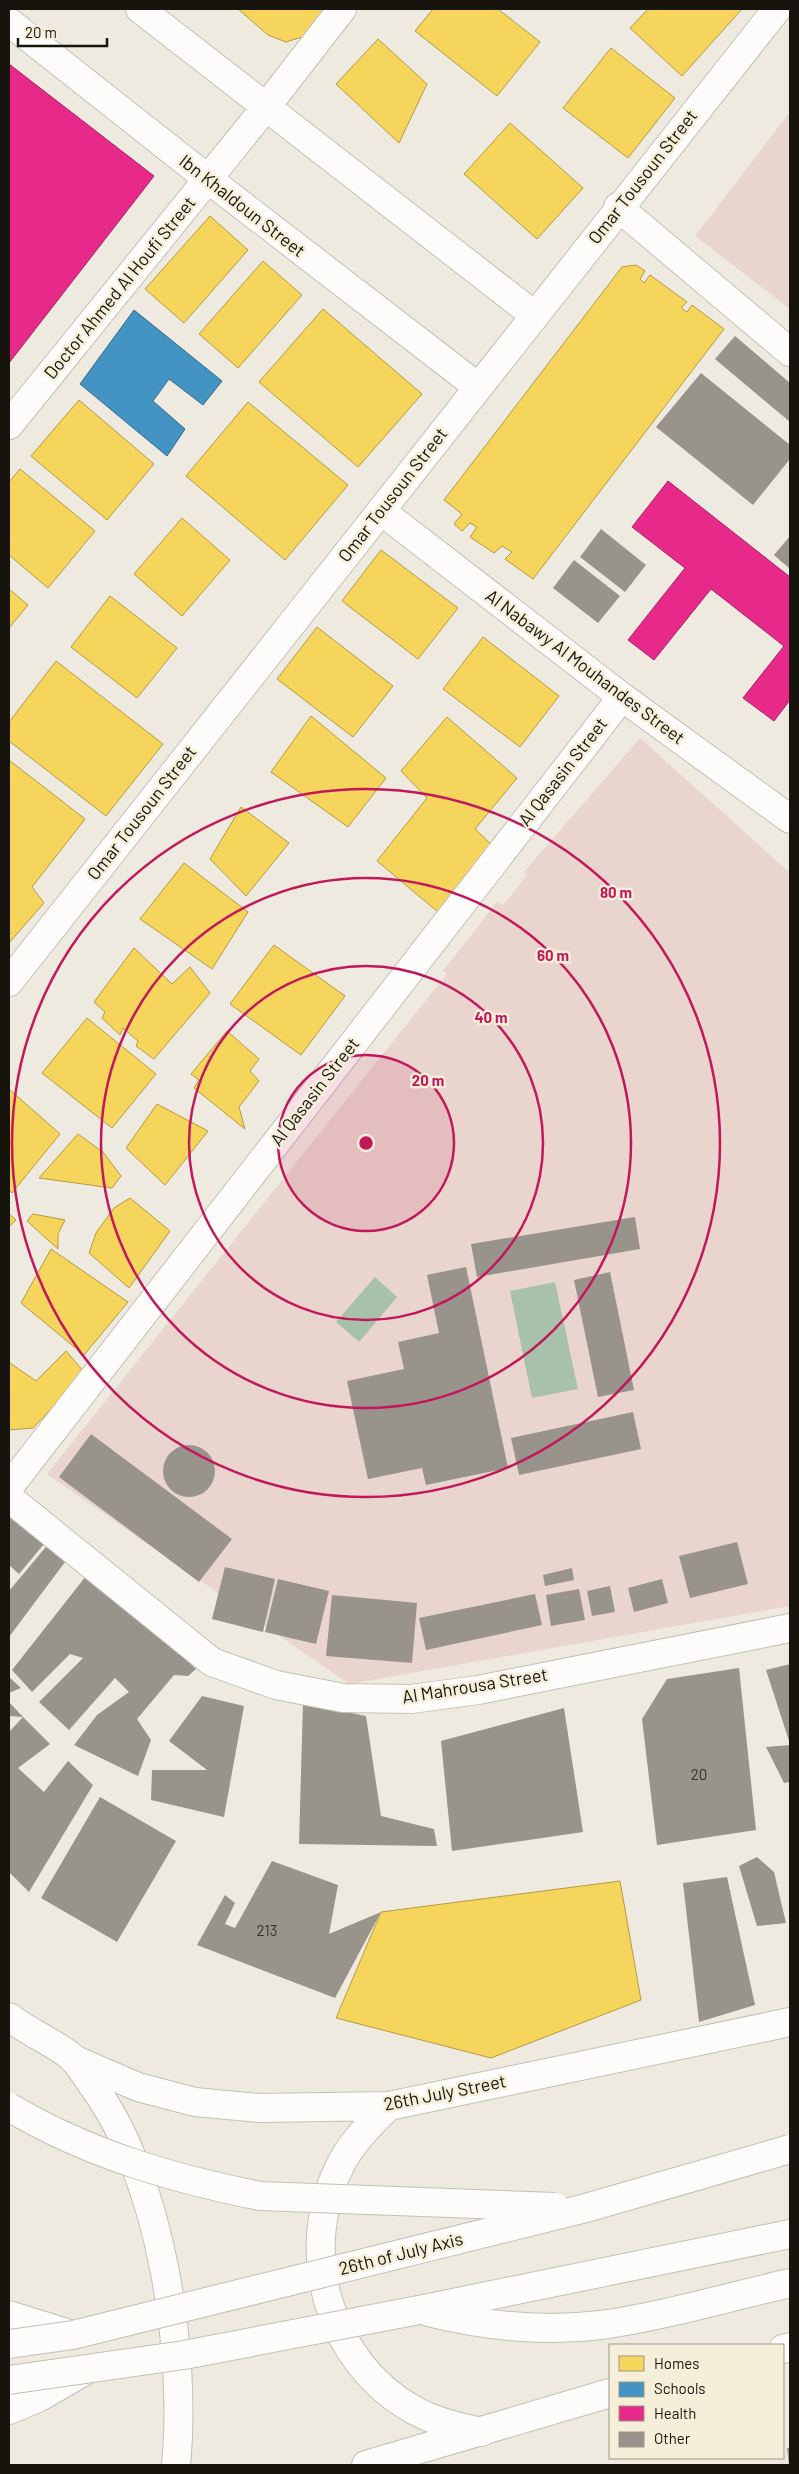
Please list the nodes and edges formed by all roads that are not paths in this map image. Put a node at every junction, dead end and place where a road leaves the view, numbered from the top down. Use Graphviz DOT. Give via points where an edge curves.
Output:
graph roads {
  1 [pos="140,9"];
  2 [pos="342,9"];
  3 [pos="777,9"];
  4 [pos="9,22"];
  5 [pos="266,107"];
  6 [pos="208,179"];
  7 [pos="618,207"];
  8 [pos="534,315"];
  9 [pos="790,352"];
  10 [pos="478,387"];
  11 [pos="9,425"];
  12 [pos="381,511"];
  13 [pos="622,696"];
  14 [pos="790,820"];
  15 [pos="9,982"];
  16 [pos="9,1487"];
  17 [pos="9,1498"];
  18 [pos="790,1628"];
  19 [pos="9,2017"];
  20 [pos="790,2022"];
  21 [pos="73,2059"];
  22 [pos="390,2106"];
  23 [pos="9,2108"];
  24 [pos="790,2149"];
  25 [pos="586,2208"];
  26 [pos="790,2234"];
  27 [pos="790,2283"];
  28 [pos="419,2310"];
  29 [pos="9,2315"];
  30 [pos="73,2335"];
  31 [pos="9,2344"];
  32 [pos="88,2369"];
  33 [pos="9,2380"];
  34 [pos="609,2393"];
  35 [pos="9,2410"];
  36 [pos="482,2432"];
  37 [pos="176,2465"];
  38 [pos="366,2465"];
  1 -- 5 [label="main road"];
  2 -- 5 [label="main road, Doctor Ahmed Al Houfi Street"];
  3 -- 7 [label="main road, Omar Tousoun Street"];
  4 -- 6 [label="main road, Ibn Khaldoun Street"];
  5 -- 6 [label="main road, Doctor Ahmed Al Houfi Street"];
  5 -- 8 [label="main road"];
  6 -- 10 [label="main road, Ibn Khaldoun Street"];
  6 -- 11 [label="main road, Doctor Ahmed Al Houfi Street"];
  7 -- 8 [label="main road, Omar Tousoun Street"];
  7 -- 9 [label="main road"];
  8 -- 10 [label="main road, Omar Tousoun Street"];
  10 -- 12 [label="main road, Omar Tousoun Street"];
  12 -- 13 [label="main road, Al Nabawy Al Mouhandes Street"];
  12 -- 15 [label="main road, Omar Tousoun Street"];
  13 -- 14 [label="main road, Al Nabawy Al Mouhandes Street"];
  13 -- 16 [label="main road, Al Qasasin Street"];
  17 -- 18 [label="main road, Al Mahrousa Street" via="212,1662 276,1685 343,1698 411,1699 478,1690"];
  19 -- 21 [label="main road"];
  20 -- 22 [label="main road, 26th July Street"];
  21 -- 22 [label="main road, 26th July Street" via="138,2087 195,2102 259,2108"];
  21 -- 37 [label="main road" via="113,2117 134,2165 162,2257 177,2360"];
  22 -- 36 [label="main road" via="364,2131 343,2160 328,2193 321,2228 320,2264 326,2300 354,2356 384,2390 422,2414"];
  23 -- 25 [label="main road, bridge" via="38,2125 123,2162 260,2196"];
  24 -- 25 [label="main road, 26th of July Axis, bridge"];
  25 -- 30 [label="main road, 26th of July Axis, bridge"];
  26 -- 28 [label="main road"];
  27 -- 28 [label="main road" via="640,2318 560,2328 486,2324"];
  28 -- 32 [label="main road, bridge" via="184,2355"];
  29 -- 30 [label="main road"];
  30 -- 31 [label="main road, 26th of July Axis, bridge"];
  32 -- 33 [label="main road, bridge"];
  32 -- 35 [label="main road" via="40,2397"];
  34 -- 36 [label="main road"];
  36 -- 38 [label="main road"];
}
